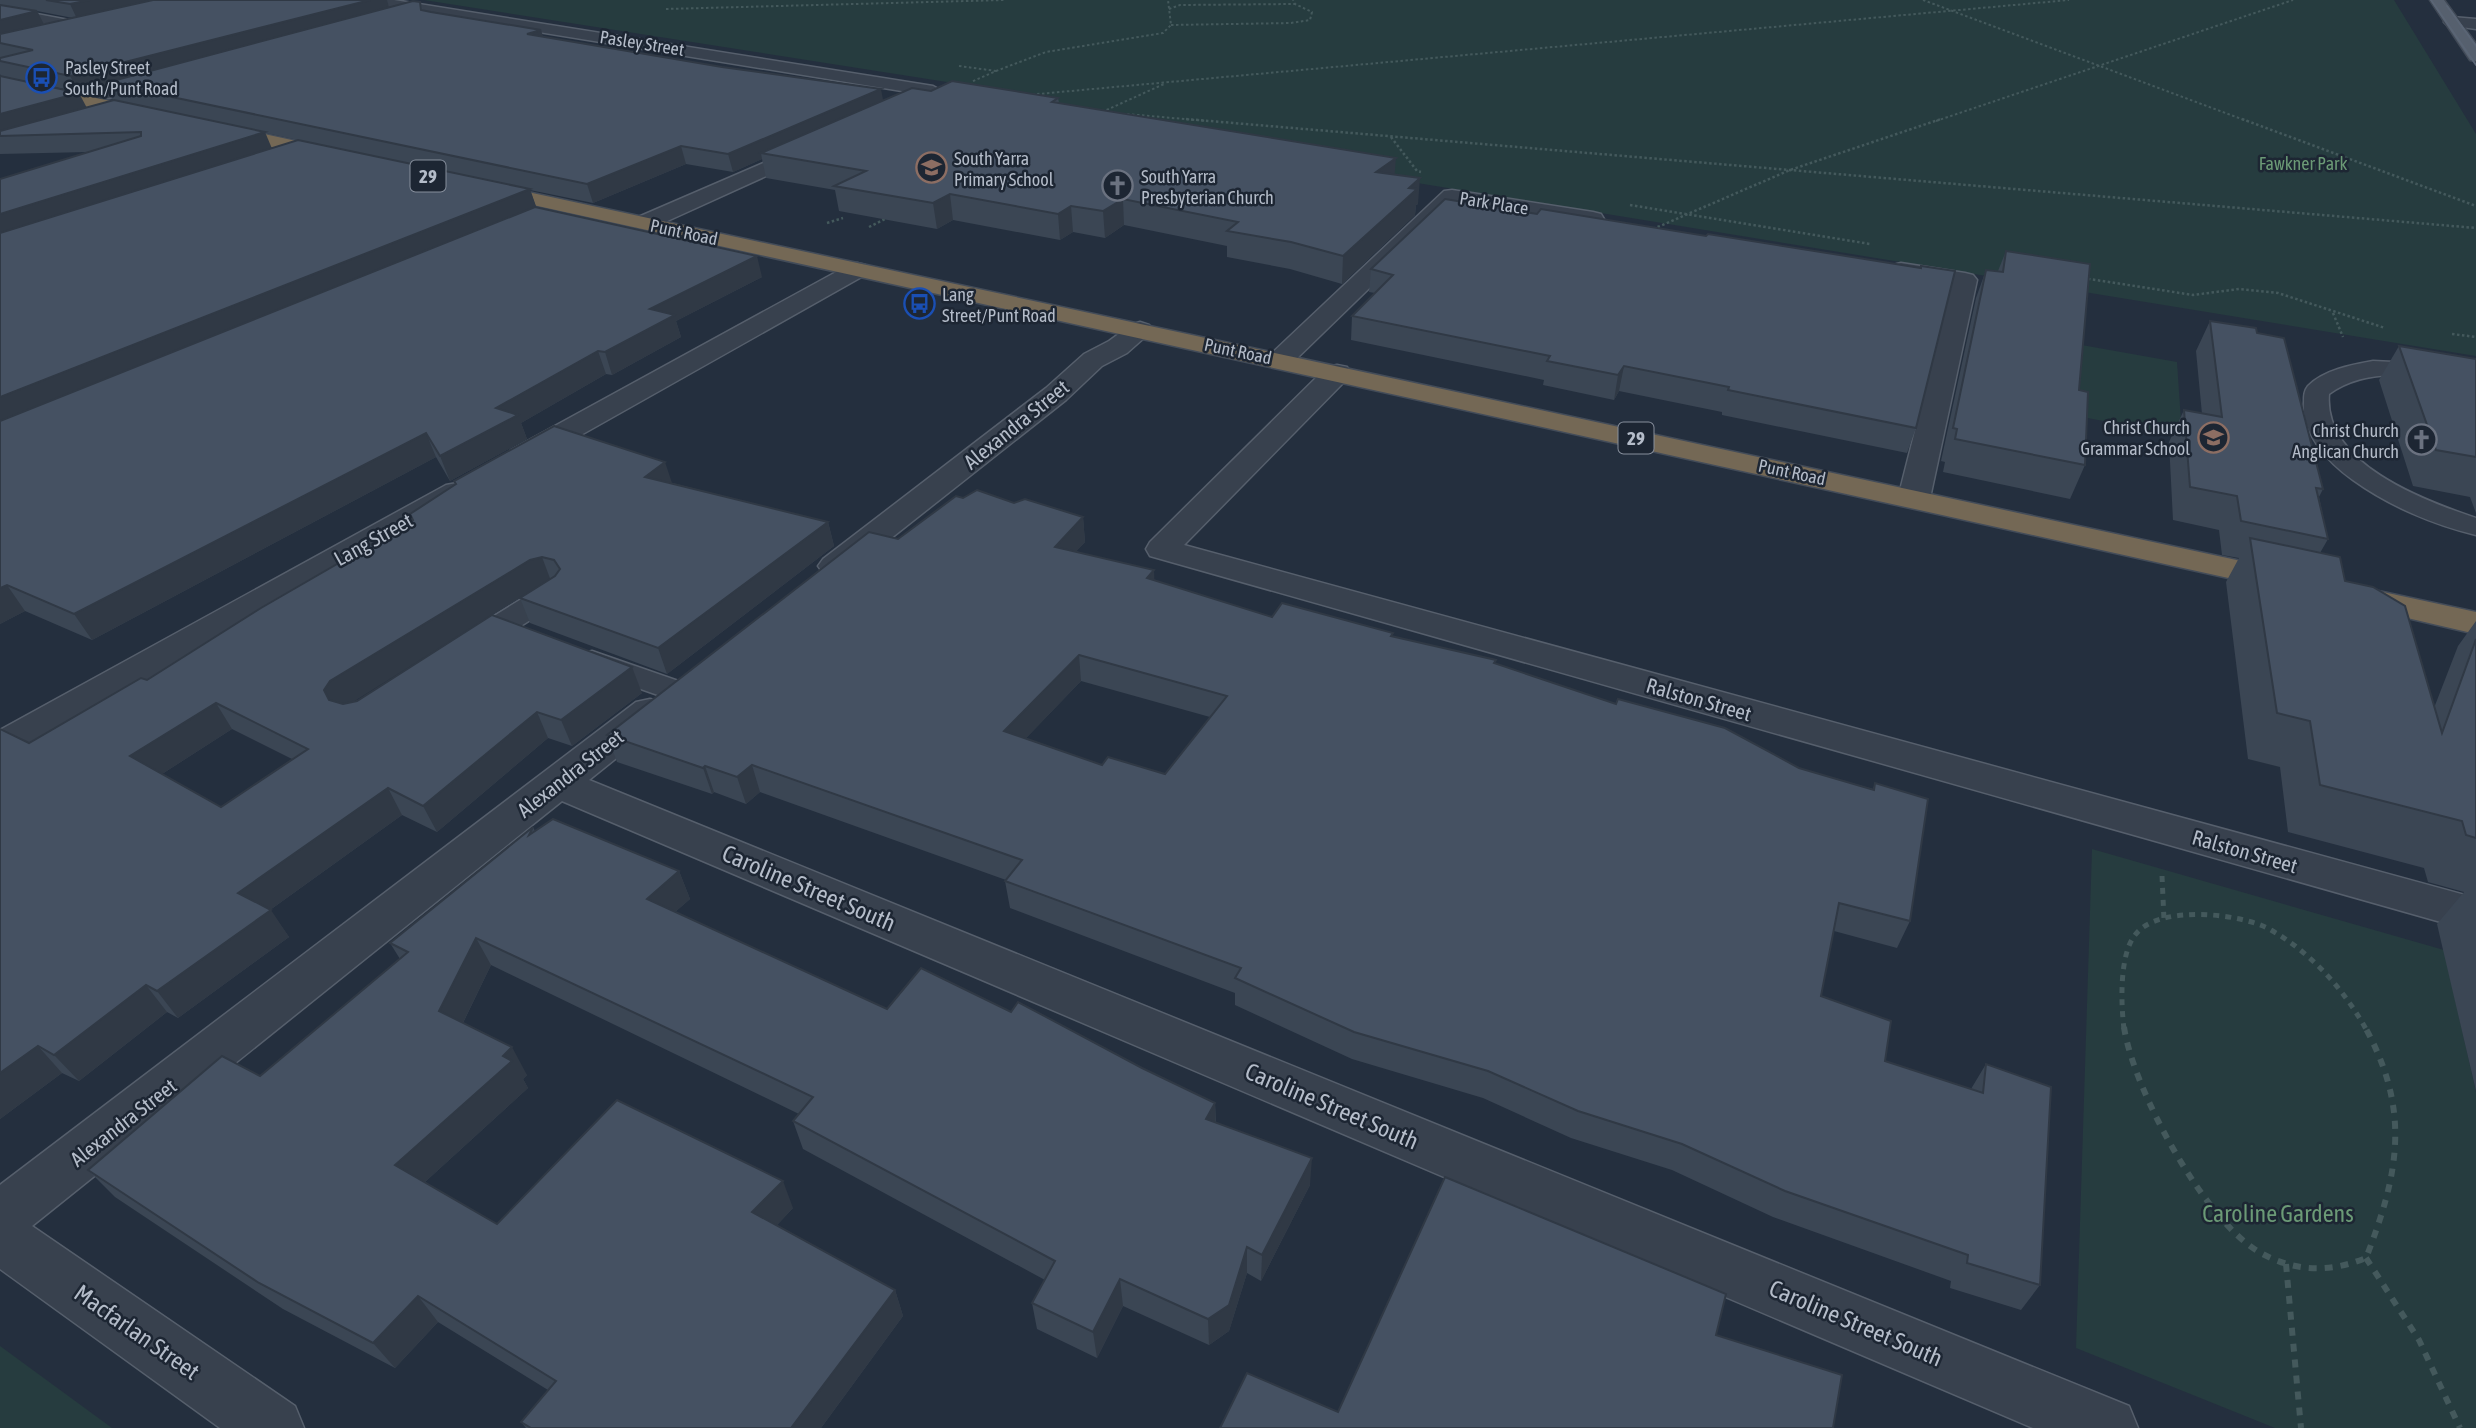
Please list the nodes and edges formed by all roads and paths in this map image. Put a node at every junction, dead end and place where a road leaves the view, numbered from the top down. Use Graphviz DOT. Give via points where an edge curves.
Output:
graph roads {
  1 [pos="366,0"];
  2 [pos="917,0"];
  3 [pos="1005,0"];
  4 [pos="1168,0"];
  5 [pos="1293,0"];
  6 [pos="1923,0"];
  7 [pos="2069,0"];
  8 [pos="2292,0"];
  9 [pos="2437,0"];
  10 [pos="898,2"];
  11 [pos="1295,4"];
  12 [pos="1169,9"];
  13 [pos="662,10"];
  14 [pos="0,11"];
  15 [pos="1951,11"];
  16 [pos="421,17"];
  17 [pos="386,19"];
  18 [pos="2452,22"];
  19 [pos="86,24"];
  20 [pos="2476,24"];
  21 [pos="1171,25"];
  22 [pos="40,35"];
  23 [pos="2476,56"];
  24 [pos="2098,66"];
  25 [pos="996,71"];
  26 [pos="1168,82"];
  27 [pos="0,83"];
  28 [pos="1020,96"];
  29 [pos="119,109"];
  30 [pos="83,110"];
  31 [pos="175,121"];
  32 [pos="872,121"];
  33 [pos="201,127"];
  34 [pos="824,142"];
  35 [pos="306,149"];
  36 [pos="347,158"];
  37 [pos="270,161"];
  38 [pos="1790,170"];
  39 [pos="457,182"];
  40 [pos="566,206"];
  41 [pos="2476,206"];
  42 [pos="889,216"];
  43 [pos="843,218"];
  44 [pos="644,223"];
  45 [pos="826,223"];
  46 [pos="521,225"];
  47 [pos="869,227"];
  48 [pos="2476,228"];
  49 [pos="1653,229"];
  50 [pos="1883,267"];
  51 [pos="857,270"];
  52 [pos="1140,330"];
  53 [pos="1280,360"];
  54 [pos="1338,373"];
  55 [pos="2476,380"];
  56 [pos="1914,498"];
  57 [pos="2476,527"];
  58 [pos="806,589"];
  59 [pos="552,593"];
  60 [pos="2476,623"];
  61 [pos="500,626"];
  62 [pos="445,661"];
  63 [pos="708,666"];
  64 [pos="676,691"];
  65 [pos="0,747"];
  66 [pos="558,783"];
  67 [pos="2161,870"];
  68 [pos="2476,915"];
  69 [pos="2164,920"];
  70 [pos="0,1218"];
  71 [pos="0,1236"];
  72 [pos="2366,1258"];
  73 [pos="2286,1264"];
  74 [pos="273,1428"];
  75 [pos="2107,1428"];
  76 [pos="2301,1428"];
  77 [pos="2460,1428"];
  1 -- 16 [label="street"];
  2 -- 10 [label="path"];
  3 -- 10 [label="path"];
  4 -- 12 [label="path"];
  5 -- 11 [label="path"];
  6 -- 15 [label="path"];
  7 -- 15 [label="path"];
  8 -- 24 [label="path"];
  9 -- 18 [label="main road"];
  10 -- 13 [label="path"];
  11 -- 12 [label="path" via="1180,5"];
  11 -- 21 [label="path" via="1308,8 1312,18 1291,23"];
  12 -- 21 [label="path"];
  14 -- 19 [label="lane"];
  15 -- 24 [label="path"];
  15 -- 26 [label="path"];
  16 -- 17 [label="street"];
  16 -- 32 [label="street, Pasley Street" via="456,14 933,92"];
  18 -- 20 [label="street"];
  18 -- 23 [label="main road"];
  19 -- 22 [label="street"];
  21 -- 25 [label="path" via="1163,33 1035,55"];
  24 -- 38 [label="path"];
  24 -- 41 [label="path"];
  26 -- 28 [label="path"];
  26 -- 38 [label="path" via="1101,112"];
  27 -- 30 [label="highway"];
  29 -- 30 [label="highway"];
  29 -- 30 [label="street" via="175,84 150,82"];
  29 -- 31 [label="highway"];
  33 -- 35 [label="highway"];
  34 -- 44 [label="street"];
  35 -- 36 [label="highway"];
  35 -- 37 [label="street"];
  38 -- 48 [label="path"];
  38 -- 49 [label="path"];
  39 -- 40 [label="highway, Punt Road / 29"];
  40 -- 44 [label="highway, Punt Road / 29"];
  40 -- 46 [label="street"];
  42 -- 47 [label="path"];
  43 -- 45 [label="path"];
  44 -- 51 [label="highway, Punt Road / 29"];
  49 -- 53 [label="street, Park Place" via="1452,196"];
  50 -- 56 [label="street" via="1965,280"];
  51 -- 52 [label="highway, Punt Road / 29"];
  51 -- 65 [label="street, Lang Street"];
  52 -- 53 [label="highway, Punt Road / 29"];
  52 -- 58 [label="street, Alexandra Street" via="1093,360"];
  53 -- 54 [label="highway, Punt Road / 29"];
  54 -- 56 [label="highway, Punt Road / 29"];
  54 -- 68 [label="street, Ralston Street" via="1162,549"];
  55 -- 57 [label="lane" via="2405,369 2358,369 2333,378 2317,391 2315,408 2330,444 2348,464 2381,487"];
  56 -- 60 [label="highway, Punt Road / 29"];
  59 -- 61 [label="lane"];
  61 -- 62 [label="lane"];
  61 -- 64 [label="lane"];
  63 -- 64 [label="street, Alexandra Street"];
  64 -- 66 [label="street, Alexandra Street"];
  66 -- 70 [label="street, Alexandra Street"];
  66 -- 75 [label="street, Caroline Street South"];
  67 -- 69 [label="path"];
  69 -- 72 [label="path" via="2221,914 2269,928 2325,971 2362,1022 2389,1086 2397,1133 2384,1209"];
  69 -- 73 [label="path" via="2137,933 2128,950 2122,1007 2130,1055 2144,1091 2206,1199 2225,1224 2254,1249"];
  71 -- 74 [label="street, Macfarlan Street"];
  72 -- 73 [label="path" via="2346,1269 2321,1271"];
  72 -- 77 [label="path" via="2425,1349"];
  73 -- 76 [label="path"];
}
